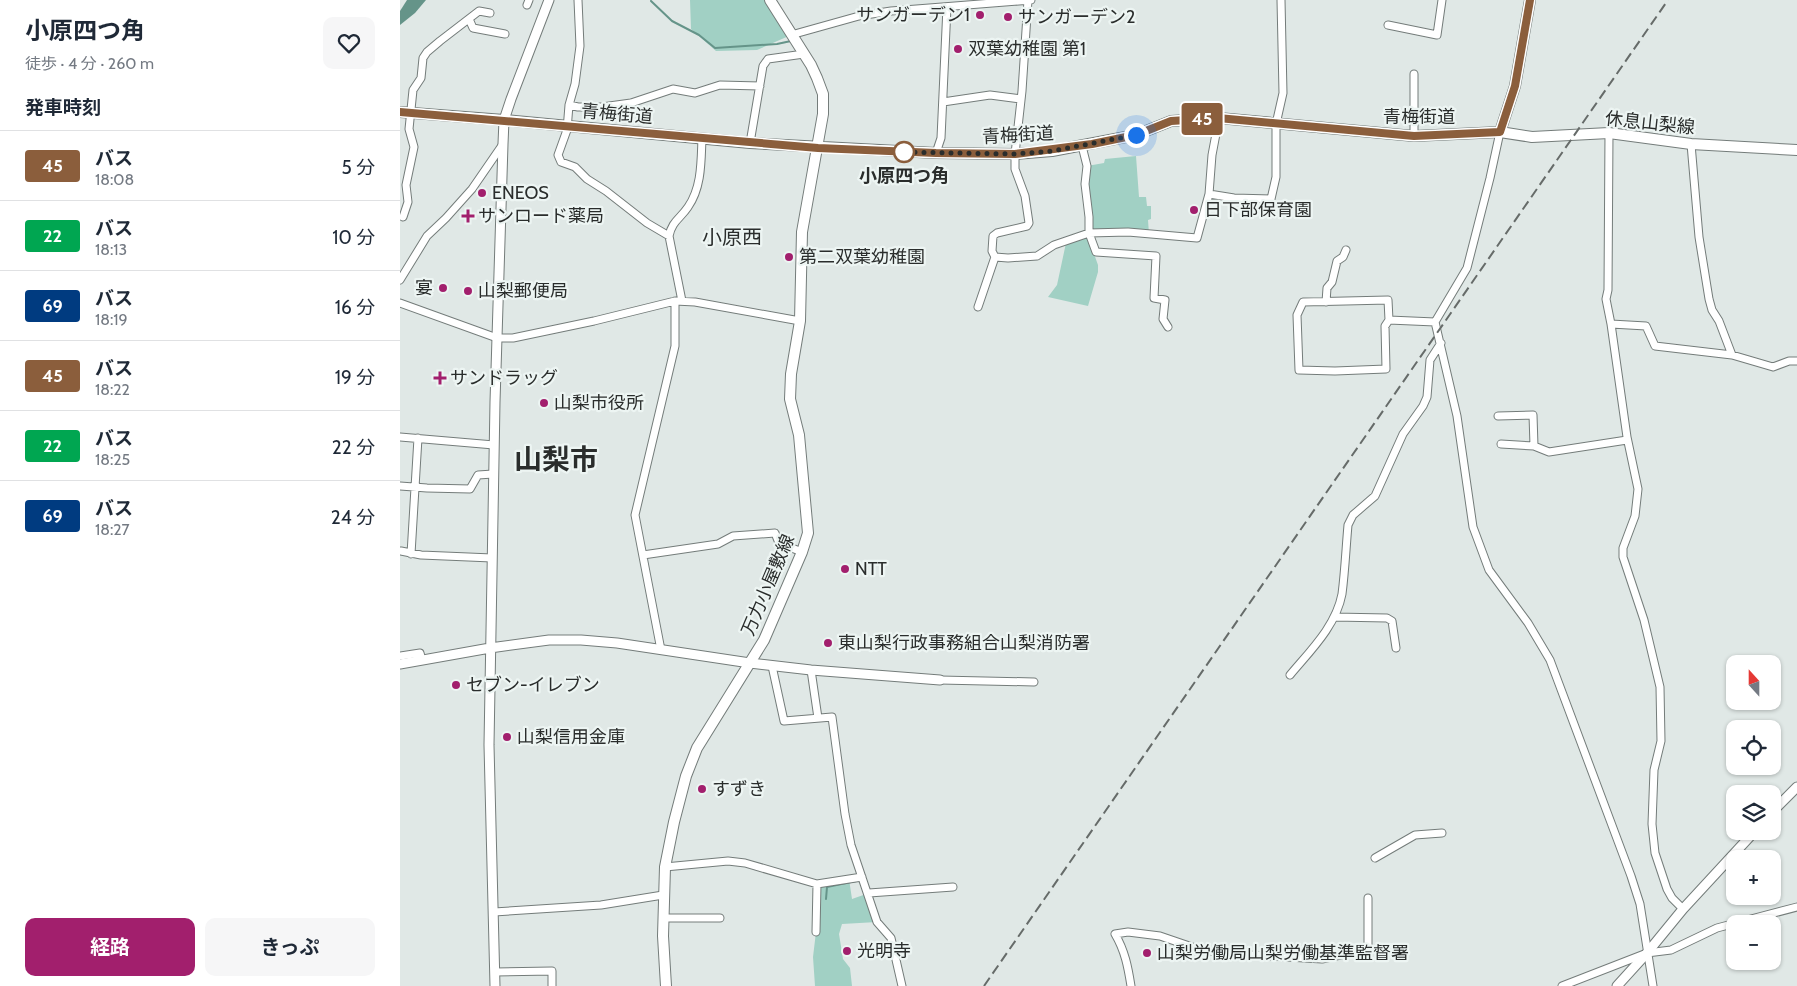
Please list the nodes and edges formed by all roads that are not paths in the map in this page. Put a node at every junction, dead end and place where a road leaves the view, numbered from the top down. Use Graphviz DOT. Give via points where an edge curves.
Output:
graph roads {
  1 [pos="549,0"];
  2 [pos="578,0"];
  3 [pos="770,0"];
  4 [pos="1029,0"];
  5 [pos="1281,0"];
  6 [pos="1442,0"];
  7 [pos="1530,0"];
  8 [pos="939,4"];
  9 [pos="947,6"];
  10 [pos="490,13"];
  11 [pos="468,19"];
  12 [pos="1388,25"];
  13 [pos="505,34"];
  14 [pos="791,35"];
  15 [pos="804,54"];
  16 [pos="1414,74"];
  17 [pos="760,86"];
  18 [pos="1021,99"];
  19 [pos="943,102"];
  20 [pos="569,105"];
  21 [pos="400,112"];
  22 [pos="412,113"];
  23 [pos="1218,118"];
  24 [pos="504,120"];
  25 [pos="1276,124"];
  26 [pos="568,126"];
  27 [pos="1500,132"];
  28 [pos="1609,133"];
  29 [pos="1414,136"];
  30 [pos="702,138"];
  31 [pos="750,143"];
  32 [pos="503,144"];
  33 [pos="1691,144"];
  34 [pos="1082,146"];
  35 [pos="818,148"];
  36 [pos="1797,150"];
  37 [pos="936,153"];
  38 [pos="1015,154"];
  39 [pos="1209,194"];
  40 [pos="403,217"];
  41 [pos="1089,233"];
  42 [pos="669,236"];
  43 [pos="1346,250"];
  44 [pos="995,257"];
  45 [pos="400,280"];
  46 [pos="678,301"];
  47 [pos="1326,302"];
  48 [pos="400,303"];
  49 [pos="978,307"];
  50 [pos="1389,320"];
  51 [pos="800,321"];
  52 [pos="1435,322"];
  53 [pos="1611,324"];
  54 [pos="1168,327"];
  55 [pos="497,338"];
  56 [pos="1441,343"];
  57 [pos="1732,355"];
  58 [pos="1797,361"];
  59 [pos="1498,416"];
  60 [pos="400,437"];
  61 [pos="418,438"];
  62 [pos="1627,440"];
  63 [pos="1501,444"];
  64 [pos="494,445"];
  65 [pos="1534,446"];
  66 [pos="493,474"];
  67 [pos="400,486"];
  68 [pos="415,487"];
  69 [pos="400,552"];
  70 [pos="802,552"];
  71 [pos="411,554"];
  72 [pos="643,555"];
  73 [pos="492,558"];
  74 [pos="1334,617"];
  75 [pos="490,648"];
  76 [pos="1396,648"];
  77 [pos="661,650"];
  78 [pos="400,656"];
  79 [pos="422,660"];
  80 [pos="750,663"];
  81 [pos="400,664"];
  82 [pos="772,666"];
  83 [pos="810,670"];
  84 [pos="1290,675"];
  85 [pos="940,680"];
  86 [pos="1034,682"];
  87 [pos="818,718"];
  88 [pos="1797,787"];
  89 [pos="1781,803"];
  90 [pos="1442,833"];
  91 [pos="1747,840"];
  92 [pos="1375,858"];
  93 [pos="665,867"];
  94 [pos="862,877"];
  95 [pos="817,884"];
  96 [pos="953,887"];
  97 [pos="869,892"];
  98 [pos="663,895"];
  99 [pos="1368,898"];
  100 [pos="1797,907"];
  101 [pos="1683,909"];
  102 [pos="494,912"];
  103 [pos="663,918"];
  104 [pos="720,918"];
  105 [pos="816,932"];
  106 [pos="1647,954"];
  107 [pos="495,972"];
  108 [pos="495,986"];
  109 [pos="552,986"];
  110 [pos="666,986"];
  111 [pos="902,986"];
  112 [pos="1131,986"];
  113 [pos="1562,986"];
  114 [pos="1617,986"];
  115 [pos="1653,986"];
  1 -- 24 [label="street"];
  2 -- 20 [label="street" via="580,46"];
  3 -- 14 [label="main road, 万力小屋敷線"];
  4 -- 9 [label="street"];
  4 -- 18 [label="street"];
  5 -- 25 [label="street" via="1283,93"];
  6 -- 12 [label="street" via="1437,35"];
  7 -- 27 [label="main road" via="1515,86"];
  8 -- 9 [label="street"];
  8 -- 14 [label="street" via="859,16"];
  9 -- 19 [label="street"];
  10 -- 11 [label="street" via="479,11"];
  11 -- 13 [label="street" via="473,28"];
  11 -- 22 [label="street" via="424,58 421,78 413,90"];
  14 -- 15 [label="main road, 万力小屋敷線"];
  15 -- 17 [label="street" via="768,59 763,66"];
  15 -- 35 [label="main road, 万力小屋敷線" via="823,94"];
  16 -- 29 [label="street"];
  17 -- 20 [label="street" via="720,85 696,92 673,89 631,103 602,107"];
  17 -- 31 [label="street"];
  18 -- 19 [label="street" via="990,95"];
  18 -- 38 [label="street"];
  19 -- 37 [label="street" via="941,138"];
  20 -- 26 [label="street"];
  21 -- 22 [label="main road, 青梅街道"];
  22 -- 24 [label="main road, 青梅街道"];
  22 -- 40 [label="street" via="409,129 414,147 406,185 408,202"];
  23 -- 25 [label="main road, 青梅街道"];
  23 -- 34 [label="main road, 青梅街道" via="1171,121 1136,135"];
  23 -- 39 [label="street"];
  24 -- 26 [label="main road, 青梅街道"];
  24 -- 32 [label="street"];
  25 -- 29 [label="main road, 青梅街道"];
  25 -- 39 [label="street" via="1276,177 1271,200"];
  26 -- 30 [label="main road, 青梅街道"];
  26 -- 42 [label="street" via="558,155 561,162 575,167 587,179"];
  27 -- 28 [label="main road, 休息山梨線" via="1532,137"];
  27 -- 29 [label="main road, 青梅街道"];
  27 -- 52 [label="street" via="1467,268"];
  28 -- 33 [label="main road, 休息山梨線"];
  28 -- 53 [label="street" via="1606,299"];
  30 -- 31 [label="main road, 青梅街道"];
  30 -- 42 [label="street" via="696,190 688,208 671,227"];
  31 -- 35 [label="main road, 青梅街道"];
  32 -- 45 [label="street" via="472,189 426,236"];
  32 -- 55 [label="street"];
  33 -- 36 [label="main road, 休息山梨線"];
  33 -- 57 [label="street" via="1699,237 1709,299"];
  34 -- 38 [label="main road, 青梅街道"];
  34 -- 41 [label="street" via="1087,166 1085,184"];
  35 -- 37 [label="main road, 青梅街道"];
  35 -- 51 [label="main road, 万力小屋敷線" via="802,232"];
  37 -- 38 [label="main road, 青梅街道"];
  38 -- 44 [label="street" via="1015,169 1025,196 1029,223 993,236"];
  39 -- 41 [label="street" via="1198,238 1128,232"];
  41 -- 44 [label="street" via="1054,245 1037,256"];
  41 -- 54 [label="street" via="1096,252 1156,256 1154,298 1164,300 1163,318"];
  42 -- 46 [label="street"];
  43 -- 47 [label="street" via="1337,261 1332,282 1326,288"];
  44 -- 49 [label="street"];
  46 -- 51 [label="street"];
  46 -- 55 [label="street" via="594,322 513,338"];
  46 -- 72 [label="street" via="675,346 635,515"];
  47 -- 50 [label="street" via="1388,300"];
  47 -- 50 [label="street" via="1302,302 1297,315 1299,370 1386,369 1385,326"];
  48 -- 55 [label="street"];
  50 -- 52 [label="street"];
  51 -- 70 [label="main road, 万力小屋敷線" via="790,399 798,435 808,525"];
  52 -- 56 [label="street"];
  53 -- 57 [label="street" via="1646,326 1655,346"];
  53 -- 62 [label="street"];
  55 -- 64 [label="street"];
  56 -- 74 [label="street" via="1430,360 1423,406 1403,434 1375,496 1350,520 1342,595"];
  56 -- 106 [label="street" via="1457,416 1473,527 1479,545 1490,570 1550,660 1631,876 1640,904"];
  57 -- 58 [label="street" via="1773,367"];
  59 -- 65 [label="street" via="1534,415"];
  60 -- 61 [label="street"];
  61 -- 64 [label="street"];
  61 -- 68 [label="street"];
  62 -- 65 [label="street" via="1549,452"];
  62 -- 101 [label="street" via="1638,502 1623,557 1644,620 1660,687 1660,741 1654,770 1652,824 1655,853 1667,889"];
  63 -- 65 [label="street"];
  64 -- 66 [label="street"];
  66 -- 68 [label="street" via="478,475 470,489"];
  66 -- 73 [label="street"];
  67 -- 68 [label="street"];
  68 -- 71 [label="street"];
  69 -- 71 [label="street"];
  70 -- 72 [label="street" via="779,543 775,532 733,536 718,544"];
  70 -- 80 [label="main road, 万力小屋敷線" via="764,640"];
  71 -- 73 [label="street"];
  72 -- 77 [label="street"];
  73 -- 75 [label="street"];
  74 -- 76 [label="street" via="1387,618 1392,621"];
  74 -- 84 [label="street"];
  75 -- 77 [label="street" via="549,640 581,640"];
  75 -- 79 [label="street"];
  75 -- 102 [label="street" via="489,772"];
  77 -- 80 [label="street"];
  78 -- 79 [label="street" via="420,653"];
  79 -- 81 [label="street"];
  80 -- 82 [label="street"];
  80 -- 93 [label="main road, 万力小屋敷線" via="697,748 686,776"];
  82 -- 83 [label="street"];
  82 -- 87 [label="street" via="784,720"];
  83 -- 85 [label="street"];
  83 -- 87 [label="street"];
  85 -- 86 [label="street"];
  87 -- 94 [label="street" via="832,717 845,814"];
  88 -- 89 [label="street"];
  90 -- 92 [label="street" via="1415,835"];
  91 -- 101 [label="street"];
  93 -- 95 [label="street" via="728,861"];
  93 -- 98 [label="main road, 万力小屋敷線"];
  94 -- 95 [label="street"];
  94 -- 97 [label="street"];
  95 -- 105 [label="street"];
  96 -- 97 [label="street"];
  97 -- 111 [label="street" via="877,922 891,938"];
  98 -- 102 [label="street" via="601,905"];
  98 -- 103 [label="main road, 万力小屋敷線"];
  99 -- 112 [label="street" via="1368,949 1322,959 1221,953 1160,936 1128,932 1115,934 1127,960"];
  100 -- 106 [label="street" via="1718,928 1671,950"];
  101 -- 106 [label="street"];
  102 -- 107 [label="street"];
  103 -- 104 [label="street"];
  103 -- 110 [label="main road, 万力小屋敷線"];
  106 -- 113 [label="street"];
  106 -- 114 [label="street"];
  106 -- 115 [label="street"];
  107 -- 108 [label="street"];
  107 -- 109 [label="street" via="552,971"];
}
